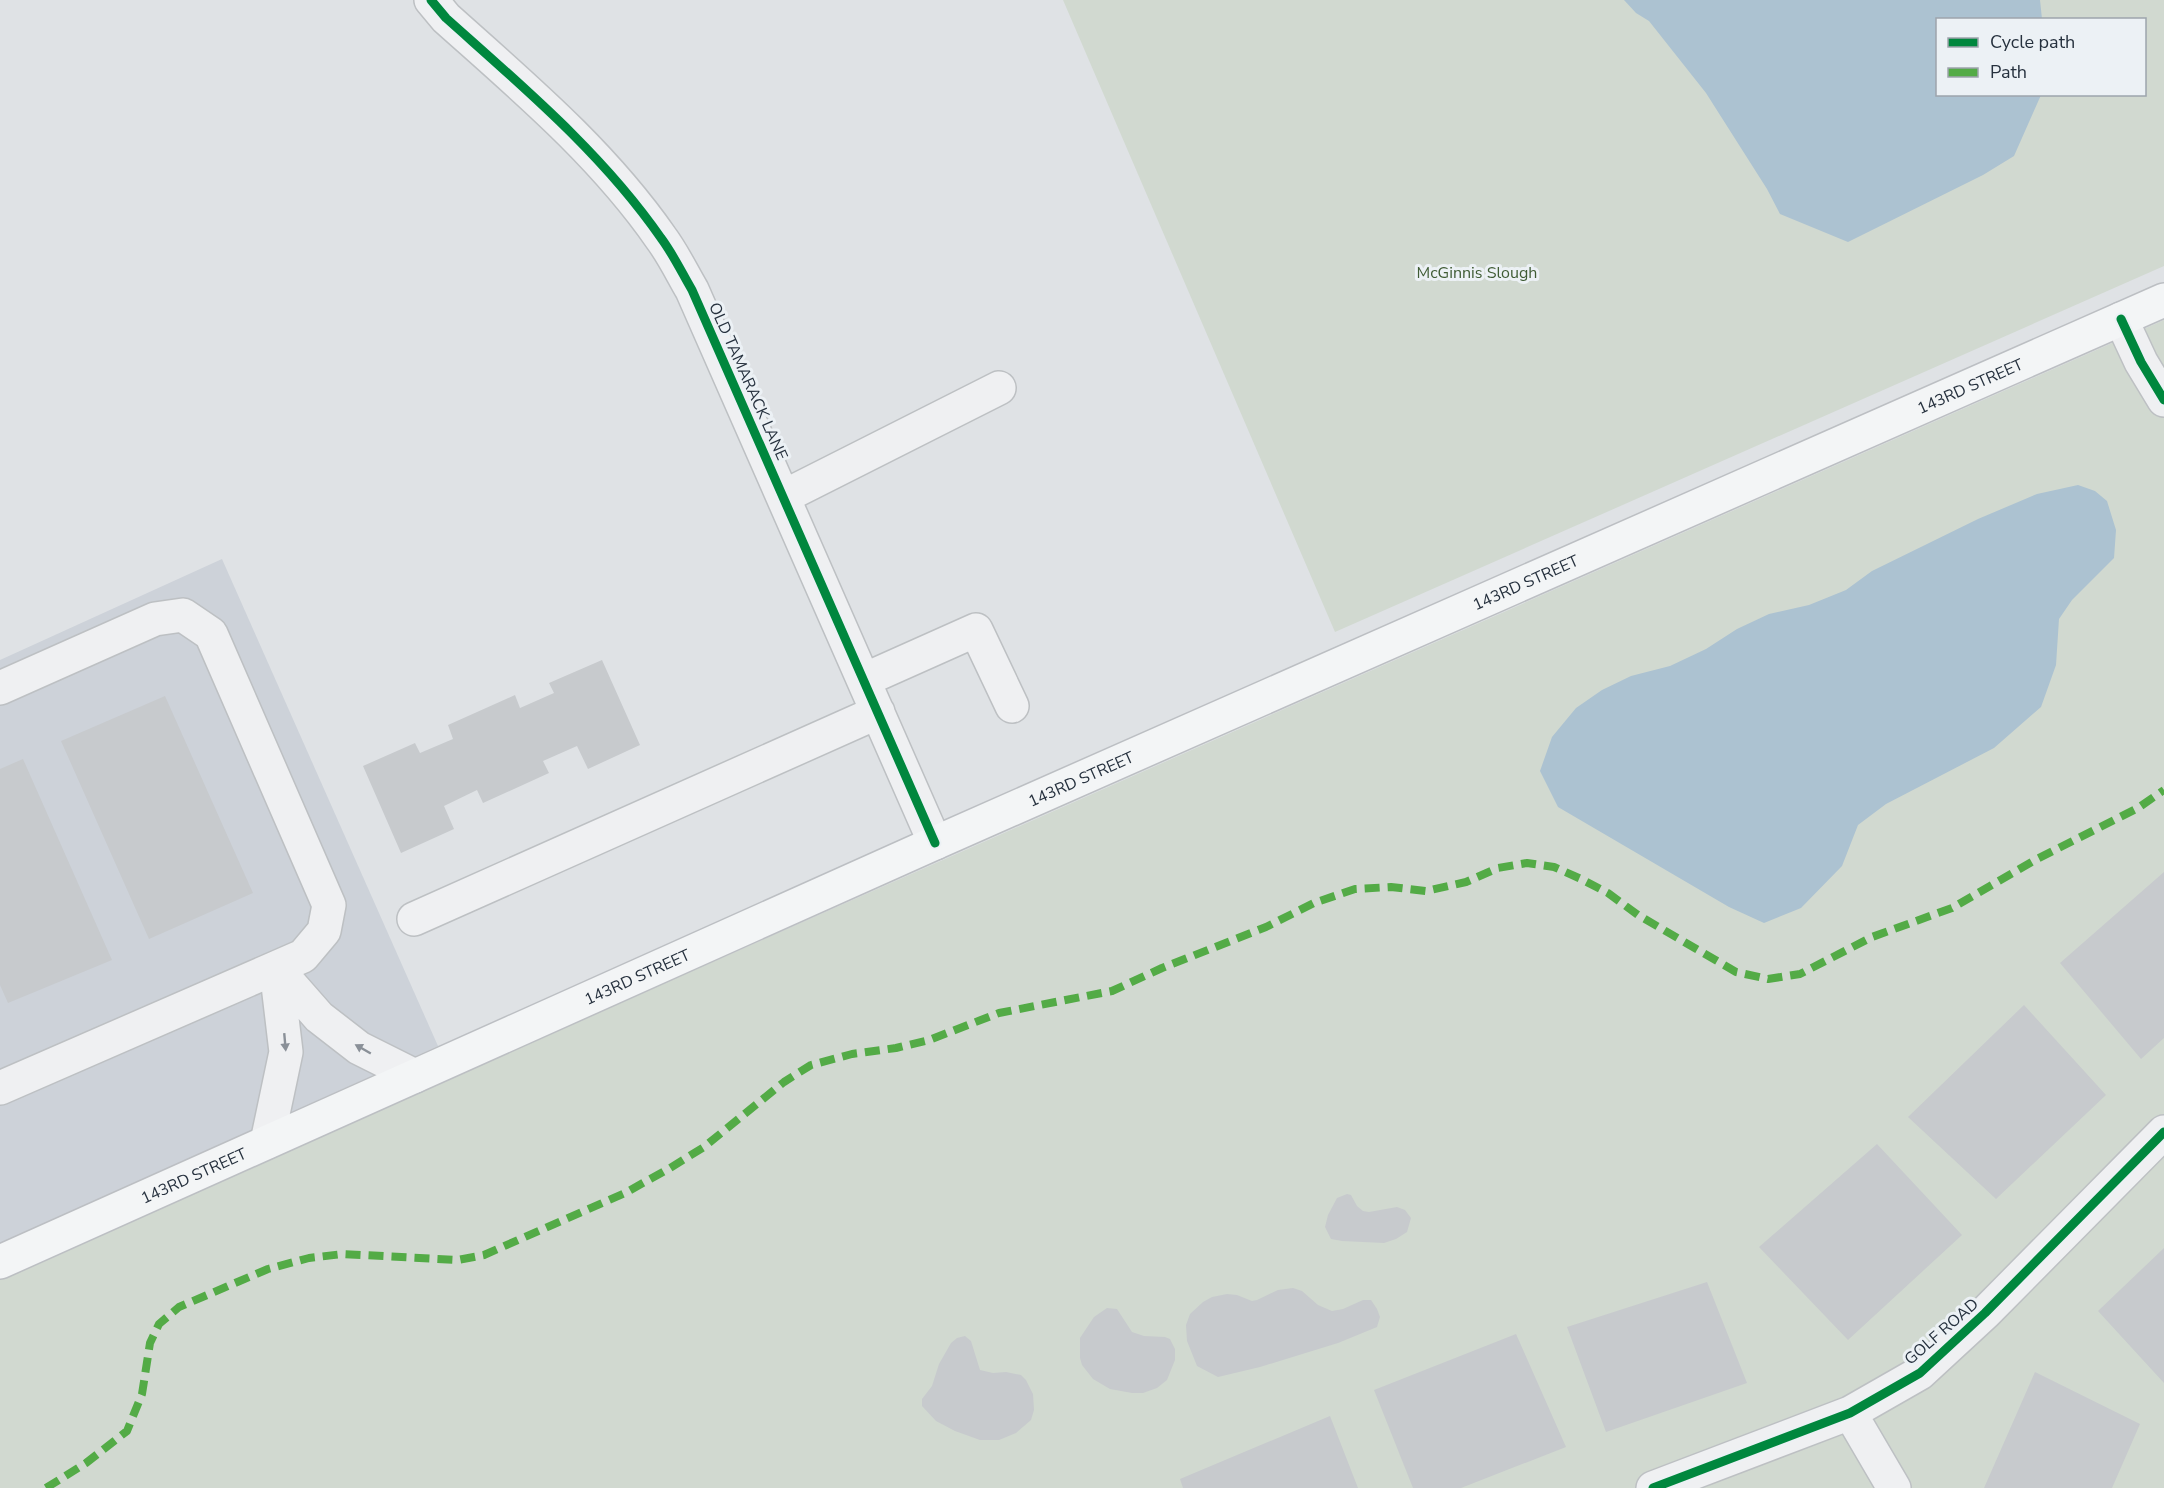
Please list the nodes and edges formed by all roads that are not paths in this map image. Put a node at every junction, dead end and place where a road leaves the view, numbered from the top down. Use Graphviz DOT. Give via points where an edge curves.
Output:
graph roads {
  1 [pos="431,0"];
  2 [pos="2164,300"];
  3 [pos="2121,319"];
  4 [pos="999,388"];
  5 [pos="2164,400"];
  6 [pos="783,497"];
  7 [pos="864,680"];
  8 [pos="0,688"];
  9 [pos="1012,706"];
  10 [pos="878,712"];
  11 [pos="935,843"];
  12 [pos="414,919"];
  13 [pos="276,968"];
  14 [pos="415,1076"];
  15 [pos="0,1088"];
  16 [pos="2164,1132"];
  17 [pos="267,1142"];
  18 [pos="0,1262"];
  19 [pos="1850,1413"];
  20 [pos="1653,1488"];
  21 [pos="1894,1488"];
  1 -- 6 [label="street, OLD TAMARACK LANE" via="564,124 662,238 692,290"];
  2 -- 3 [label="main road, 143RD STREET"];
  3 -- 5 [label="street"];
  3 -- 11 [label="main road, 143RD STREET"];
  4 -- 6 [label="street"];
  6 -- 7 [label="street, OLD TAMARACK LANE"];
  7 -- 9 [label="street" via="976,630"];
  7 -- 10 [label="street, OLD TAMARACK LANE"];
  8 -- 13 [label="street" via="155,619 183,615 211,634 329,905 324,931 303,956"];
  10 -- 11 [label="street, OLD TAMARACK LANE"];
  10 -- 12 [label="street"];
  11 -- 14 [label="main road, 143RD STREET"];
  14 -- 13 [label="street, one-way" via="359,1048 319,1017"];
  13 -- 15 [label="street"];
  13 -- 17 [label="street, one-way" via="286,1052"];
  14 -- 17 [label="main road, 143RD STREET"];
  16 -- 19 [label="street, GOLF ROAD" via="1985,1313 1920,1372"];
  17 -- 18 [label="main road, 143RD STREET"];
  19 -- 20 [label="street, GOLF ROAD"];
  19 -- 21 [label="street"];
}
